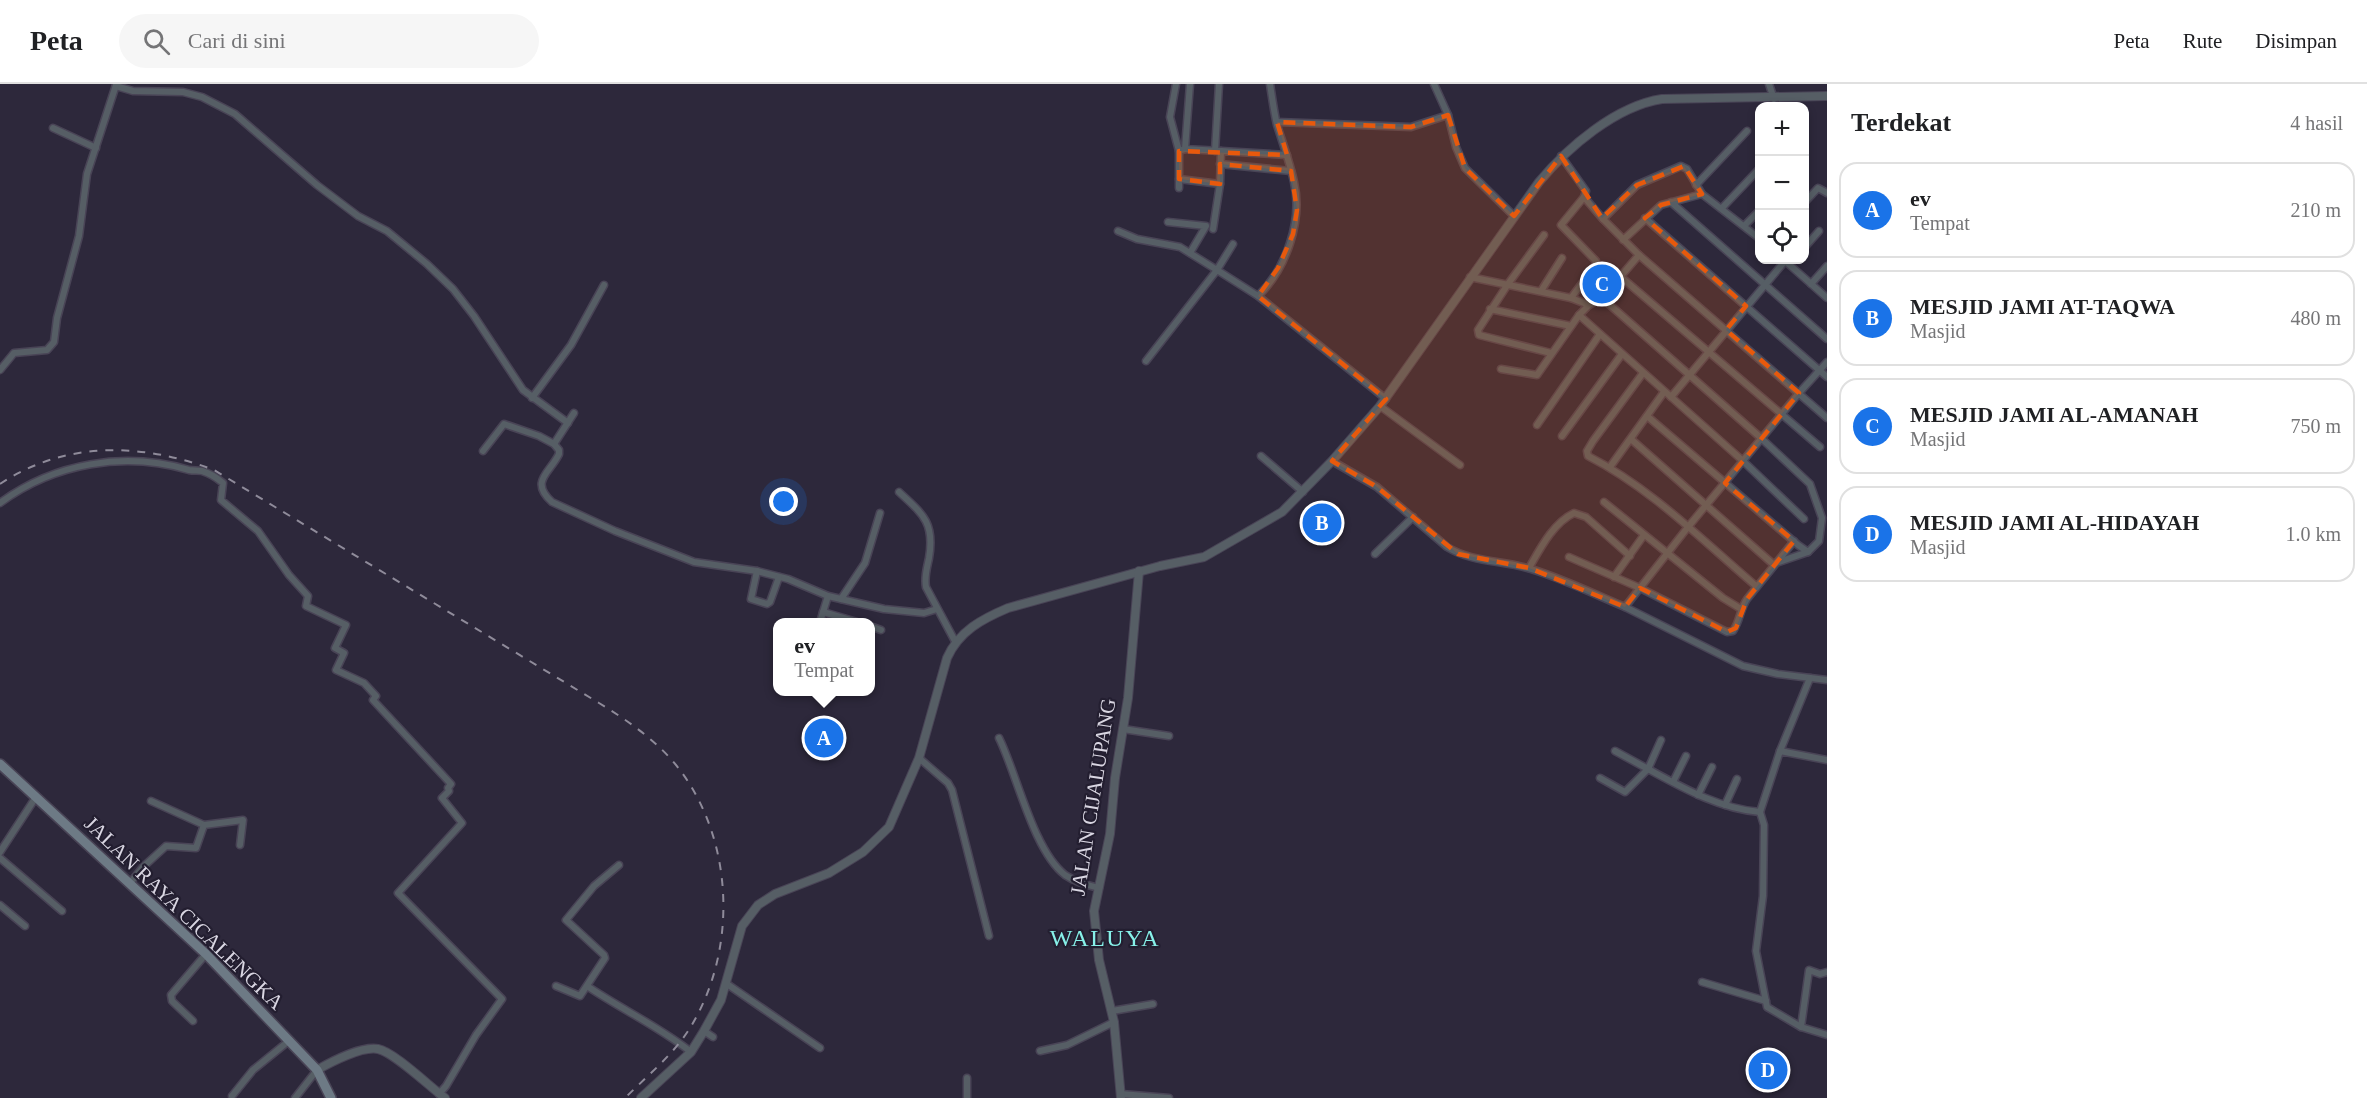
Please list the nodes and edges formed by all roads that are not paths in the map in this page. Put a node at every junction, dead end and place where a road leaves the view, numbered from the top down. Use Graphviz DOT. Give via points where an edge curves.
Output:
graph roads {
  1 [pos="1176,84"];
  2 [pos="1190,84"];
  3 [pos="1219,84"];
  4 [pos="1270,84"];
  5 [pos="1434,84"];
  6 [pos="1769,84"];
  7 [pos="116,85"];
  8 [pos="1827,96"];
  9 [pos="1774,99"];
  10 [pos="1448,115"];
  11 [pos="1276,122"];
  12 [pos="53,129"];
  13 [pos="1747,131"];
  14 [pos="96,148"];
  15 [pos="1182,150"];
  16 [pos="1218,151"];
  17 [pos="1287,155"];
  18 [pos="1561,156"];
  19 [pos="1220,164"];
  20 [pos="1291,171"];
  21 [pos="1755,173"];
  22 [pos="1179,179"];
  23 [pos="1220,184"];
  24 [pos="1696,185"];
  25 [pos="1179,188"];
  26 [pos="1827,193"];
  27 [pos="1702,194"];
  28 [pos="1584,197"];
  29 [pos="1809,198"];
  30 [pos="1671,202"];
  31 [pos="1722,208"];
  32 [pos="1755,215"];
  33 [pos="1514,216"];
  34 [pos="1645,218"];
  35 [pos="1603,219"];
  36 [pos="1168,222"];
  37 [pos="1745,225"];
  38 [pos="1213,229"];
  39 [pos="1119,231"];
  40 [pos="1819,231"];
  41 [pos="1755,234"];
  42 [pos="1544,235"];
  43 [pos="1623,240"];
  44 [pos="1809,242"];
  45 [pos="1233,244"];
  46 [pos="1190,253"];
  47 [pos="1639,255"];
  48 [pos="1562,258"];
  49 [pos="1785,264"];
  50 [pos="1791,264"];
  51 [pos="1827,266"];
  52 [pos="1217,270"];
  53 [pos="1470,277"];
  54 [pos="1621,277"];
  55 [pos="1508,284"];
  56 [pos="1811,284"];
  57 [pos="604,285"];
  58 [pos="1764,285"];
  59 [pos="1541,291"];
  60 [pos="1258,296"];
  61 [pos="1571,298"];
  62 [pos="1602,298"];
  63 [pos="1827,298"];
  64 [pos="1589,305"];
  65 [pos="1746,306"];
  66 [pos="1490,309"];
  67 [pos="1580,315"];
  68 [pos="1571,326"];
  69 [pos="1726,330"];
  70 [pos="1600,334"];
  71 [pos="1827,339"];
  72 [pos="1551,353"];
  73 [pos="1707,353"];
  74 [pos="1622,354"];
  75 [pos="1146,361"];
  76 [pos="1827,362"];
  77 [pos="1501,369"];
  78 [pos="0,370"];
  79 [pos="1820,370"];
  80 [pos="1643,373"];
  81 [pos="1688,376"];
  82 [pos="1827,377"];
  83 [pos="1664,392"];
  84 [pos="1799,393"];
  85 [pos="1671,397"];
  86 [pos="532,398"];
  87 [pos="1386,399"];
  88 [pos="1380,406"];
  89 [pos="574,413"];
  90 [pos="1781,415"];
  91 [pos="1647,416"];
  92 [pos="1827,418"];
  93 [pos="568,423"];
  94 [pos="1537,425"];
  95 [pos="1562,436"];
  96 [pos="1761,438"];
  97 [pos="1632,440"];
  98 [pos="554,444"];
  99 [pos="1820,447"];
  100 [pos="483,451"];
  101 [pos="1261,456"];
  102 [pos="1332,461"];
  103 [pos="1743,461"];
  104 [pos="1460,465"];
  105 [pos="1610,467"];
  106 [pos="1725,483"];
  107 [pos="899,492"];
  108 [pos="1303,492"];
  109 [pos="1604,502"];
  110 [pos="0,503"];
  111 [pos="1706,505"];
  112 [pos="880,513"];
  113 [pos="1413,518"];
  114 [pos="1804,519"];
  115 [pos="1688,527"];
  116 [pos="1644,535"];
  117 [pos="1794,541"];
  118 [pos="1808,552"];
  119 [pos="1375,554"];
  120 [pos="1667,554"];
  121 [pos="1630,555"];
  122 [pos="1569,557"];
  123 [pos="1773,564"];
  124 [pos="1529,568"];
  125 [pos="757,572"];
  126 [pos="1139,572"];
  127 [pos="779,577"];
  128 [pos="1614,577"];
  129 [pos="1756,586"];
  130 [pos="1640,588"];
  131 [pos="828,596"];
  132 [pos="841,599"];
  133 [pos="1625,607"];
  134 [pos="937,609"];
  135 [pos="1741,609"];
  136 [pos="823,612"];
  137 [pos="821,618"];
  138 [pos="843,618"];
  139 [pos="875,628"];
  140 [pos="881,630"];
  141 [pos="956,643"];
  142 [pos="1810,678"];
  143 [pos="1827,680"];
  144 [pos="1123,729"];
  145 [pos="1168,736"];
  146 [pos="999,738"];
  147 [pos="1661,740"];
  148 [pos="1615,751"];
  149 [pos="1780,751"];
  150 [pos="1686,756"];
  151 [pos="919,758"];
  152 [pos="1827,760"];
  153 [pos="0,764"];
  154 [pos="1712,767"];
  155 [pos="1648,769"];
  156 [pos="1600,778"];
  157 [pos="1737,779"];
  158 [pos="1673,782"];
  159 [pos="1698,795"];
  160 [pos="36,797"];
  161 [pos="151,801"];
  162 [pos="1725,805"];
  163 [pos="1760,812"];
  164 [pos="204,825"];
  165 [pos="240,844"];
  166 [pos="0,852"];
  167 [pos="0,858"];
  168 [pos="619,865"];
  169 [pos="130,883"];
  170 [pos="1099,888"];
  171 [pos="0,905"];
  172 [pos="62,911"];
  173 [pos="25,926"];
  174 [pos="989,936"];
  175 [pos="206,954"];
  176 [pos="1827,972"];
  177 [pos="1702,982"];
  178 [pos="727,984"];
  179 [pos="556,986"];
  180 [pos="587,986"];
  181 [pos="1766,1001"];
  182 [pos="1153,1004"];
  183 [pos="1112,1011"];
  184 [pos="193,1021"];
  185 [pos="1114,1022"];
  186 [pos="1801,1027"];
  187 [pos="705,1031"];
  188 [pos="1827,1035"];
  189 [pos="713,1037"];
  190 [pos="290,1040"];
  191 [pos="820,1048"];
  192 [pos="691,1052"];
  193 [pos="1040,1052"];
  194 [pos="317,1070"];
  195 [pos="967,1078"];
  196 [pos="232,1096"];
  197 [pos="442,1096"];
  198 [pos="1121,1096"];
  199 [pos="295,1098"];
  200 [pos="332,1098"];
  201 [pos="641,1098"];
  202 [pos="968,1098"];
  203 [pos="1169,1098"];
  1 -- 15 [label="street" via="1170,117"];
  2 -- 15 [label="street"];
  3 -- 16 [label="street"];
  4 -- 11 [label="street"];
  5 -- 10 [label="street"];
  6 -- 9 [label="street"];
  7 -- 14 [label="street"];
  7 -- 86 [label="street" via="133,91 183,92 210,100 235,114 317,185 358,216 387,231 428,264 460,298"];
  8 -- 9 [label="street"];
  9 -- 18 [label="street" via="1651,101 1622,113"];
  10 -- 11 [label="street" via="1411,127"];
  10 -- 33 [label="street" via="1465,168"];
  11 -- 17 [label="street"];
  12 -- 14 [label="street"];
  13 -- 24 [label="street"];
  14 -- 78 [label="street" via="87,174 79,236 54,342 47,350 14,353"];
  15 -- 16 [label="street"];
  15 -- 22 [label="street"];
  16 -- 17 [label="street"];
  16 -- 19 [label="street"];
  17 -- 20 [label="street"];
  18 -- 28 [label="street" via="1585,188"];
  18 -- 33 [label="street"];
  19 -- 20 [label="street"];
  19 -- 23 [label="street"];
  20 -- 60 [label="street" via="1296,210 1293,234 1278,268"];
  21 -- 31 [label="street"];
  22 -- 23 [label="street"];
  22 -- 25 [label="street"];
  23 -- 38 [label="street"];
  24 -- 27 [label="street"];
  24 -- 35 [label="street" via="1687,169 1678,166 1637,185"];
  26 -- 29 [label="street" via="1818,188"];
  27 -- 30 [label="street"];
  27 -- 31 [label="street"];
  28 -- 35 [label="street"];
  28 -- 61 [label="street" via="1562,225 1596,263"];
  30 -- 34 [label="street"];
  30 -- 58 [label="street"];
  31 -- 37 [label="street"];
  32 -- 37 [label="street"];
  33 -- 53 [label="street"];
  34 -- 43 [label="street"];
  34 -- 65 [label="street"];
  35 -- 43 [label="street"];
  36 -- 46 [label="street" via="1206,226"];
  37 -- 41 [label="street"];
  39 -- 46 [label="street"];
  40 -- 44 [label="street"];
  42 -- 55 [label="street"];
  43 -- 47 [label="street"];
  45 -- 52 [label="street"];
  46 -- 52 [label="street"];
  47 -- 54 [label="street"];
  47 -- 69 [label="street"];
  48 -- 59 [label="street"];
  49 -- 58 [label="street"];
  50 -- 56 [label="street"];
  51 -- 56 [label="street"];
  52 -- 60 [label="street"];
  52 -- 75 [label="street"];
  53 -- 55 [label="street"];
  53 -- 87 [label="street"];
  54 -- 62 [label="street"];
  54 -- 73 [label="street"];
  55 -- 59 [label="street"];
  55 -- 66 [label="street"];
  56 -- 63 [label="street"];
  57 -- 86 [label="street" via="571,345"];
  58 -- 65 [label="street"];
  58 -- 71 [label="street"];
  59 -- 61 [label="street"];
  60 -- 87 [label="street"];
  61 -- 64 [label="street"];
  62 -- 64 [label="street"];
  62 -- 81 [label="street"];
  64 -- 67 [label="street"];
  65 -- 69 [label="street"];
  65 -- 79 [label="street"];
  66 -- 68 [label="street"];
  66 -- 72 [label="street" via="1478,328 1479,335"];
  67 -- 68 [label="street"];
  67 -- 70 [label="street"];
  68 -- 72 [label="street"];
  69 -- 73 [label="street"];
  69 -- 84 [label="street"];
  70 -- 74 [label="street"];
  70 -- 94 [label="street"];
  72 -- 77 [label="street" via="1537,375"];
  73 -- 81 [label="street"];
  73 -- 90 [label="street"];
  74 -- 80 [label="street"];
  74 -- 95 [label="street"];
  76 -- 79 [label="street"];
  79 -- 82 [label="street"];
  79 -- 84 [label="street"];
  80 -- 83 [label="street"];
  80 -- 105 [label="street" via="1587,451 1588,456"];
  81 -- 85 [label="street"];
  81 -- 96 [label="street"];
  83 -- 85 [label="street"];
  83 -- 91 [label="street"];
  84 -- 90 [label="street"];
  84 -- 92 [label="street"];
  85 -- 103 [label="street"];
  86 -- 93 [label="street"];
  87 -- 88 [label="street"];
  88 -- 102 [label="street"];
  88 -- 104 [label="street"];
  89 -- 93 [label="street"];
  90 -- 96 [label="street"];
  90 -- 99 [label="street"];
  91 -- 97 [label="street"];
  91 -- 106 [label="street"];
  93 -- 98 [label="street"];
  96 -- 103 [label="street"];
  96 -- 118 [label="street" via="1810,484 1822,528 1820,541"];
  97 -- 105 [label="street"];
  97 -- 111 [label="street"];
  98 -- 100 [label="street" via="504,424"];
  98 -- 125 [label="street" via="559,453 547,468 541,487 552,502 694,562"];
  101 -- 108 [label="street"];
  102 -- 108 [label="street"];
  102 -- 113 [label="street" via="1377,487"];
  103 -- 106 [label="street"];
  103 -- 114 [label="street"];
  105 -- 115 [label="street"];
  106 -- 111 [label="street"];
  106 -- 117 [label="street"];
  107 -- 134 [label="street" via="928,523 930,546 925,583"];
  108 -- 126 [label="street" via="1276,516 1214,553"];
  109 -- 116 [label="street"];
  110 -- 197 [label="street" via="35,481 74,467 135,460 202,471 223,483 221,500 258,531 308,596 306,606 346,625 335,648 345,653 336,670 364,683 376,696 373,700 451,784 442,798 462,823 398,892 502,999 476,1035"];
  111 -- 115 [label="street"];
  111 -- 123 [label="street"];
  112 -- 132 [label="street" via="865,563"];
  113 -- 119 [label="street"];
  113 -- 124 [label="street" via="1458,554"];
  115 -- 120 [label="street"];
  115 -- 129 [label="street"];
  116 -- 120 [label="street"];
  116 -- 121 [label="street"];
  117 -- 118 [label="street"];
  117 -- 123 [label="street"];
  118 -- 123 [label="street"];
  120 -- 130 [label="street"];
  120 -- 135 [label="street"];
  121 -- 124 [label="street" via="1586,517 1574,513 1558,525"];
  121 -- 128 [label="street"];
  122 -- 128 [label="street"];
  123 -- 129 [label="street"];
  124 -- 133 [label="street"];
  125 -- 127 [label="street"];
  125 -- 127 [label="street" via="751,599 767,604"];
  126 -- 141 [label="street" via="1008,608 977,623"];
  126 -- 144 [label="street, JALAN CIJALUPANG"];
  127 -- 131 [label="street"];
  128 -- 130 [label="street"];
  129 -- 135 [label="street"];
  130 -- 133 [label="street"];
  130 -- 135 [label="street" via="1727,632 1736,628"];
  131 -- 132 [label="street"];
  131 -- 136 [label="street"];
  132 -- 134 [label="street" via="884,609 924,613"];
  133 -- 142 [label="street" via="1743,666"];
  134 -- 141 [label="street"];
  136 -- 137 [label="street"];
  136 -- 138 [label="street"];
  139 -- 140 [label="street"];
  141 -- 151 [label="street" via="948,658"];
  142 -- 143 [label="street"];
  142 -- 149 [label="street"];
  144 -- 145 [label="street"];
  144 -- 170 [label="street, JALAN CIJALUPANG"];
  146 -- 170 [label="street" via="1047,853 1067,876"];
  147 -- 155 [label="street"];
  148 -- 155 [label="street"];
  149 -- 152 [label="street"];
  149 -- 163 [label="street"];
  150 -- 158 [label="street"];
  151 -- 174 [label="street" via="952,790"];
  151 -- 178 [label="street" via="884,834 829,873 758,904 742,926"];
  153 -- 160 [label="main road, JALAN RAYA CICALENGKA"];
  154 -- 159 [label="street"];
  155 -- 156 [label="street" via="1625,792"];
  155 -- 158 [label="street"];
  157 -- 162 [label="street"];
  158 -- 159 [label="street"];
  159 -- 162 [label="street"];
  160 -- 166 [label="street"];
  160 -- 169 [label="main road, JALAN RAYA CICALENGKA"];
  161 -- 164 [label="street"];
  162 -- 163 [label="street"];
  163 -- 181 [label="street" via="1764,825 1763,896 1756,951"];
  164 -- 165 [label="street" via="243,820"];
  164 -- 169 [label="street" via="196,848 166,846"];
  167 -- 172 [label="street"];
  168 -- 180 [label="street" via="594,886 567,919 605,956"];
  169 -- 175 [label="main road, JALAN RAYA CICALENGKA"];
  170 -- 183 [label="street, JALAN CIJALUPANG" via="1094,911 1096,942"];
  171 -- 173 [label="street"];
  175 -- 184 [label="street" via="171,995 172,1001"];
  175 -- 190 [label="main road, JALAN RAYA CICALENGKA"];
  176 -- 186 [label="street" via="1808,972"];
  177 -- 181 [label="street"];
  178 -- 187 [label="street"];
  178 -- 191 [label="street"];
  179 -- 180 [label="street" via="579,996"];
  180 -- 192 [label="street" via="663,1030"];
  181 -- 186 [label="street" via="1772,1012"];
  182 -- 183 [label="street"];
  183 -- 185 [label="street, JALAN CIJALUPANG"];
  185 -- 193 [label="street" via="1067,1045"];
  185 -- 198 [label="street, JALAN CIJALUPANG"];
  186 -- 188 [label="street"];
  187 -- 189 [label="street"];
  187 -- 192 [label="street"];
  190 -- 194 [label="main road, JALAN RAYA CICALENGKA"];
  190 -- 196 [label="street" via="253,1070"];
  192 -- 201 [label="street"];
  194 -- 197 [label="street" via="375,1048"];
  194 -- 199 [label="street"];
  194 -- 200 [label="main road, JALAN RAYA CICALENGKA"];
  195 -- 202 [label="street"];
  198 -- 203 [label="street"];
}
